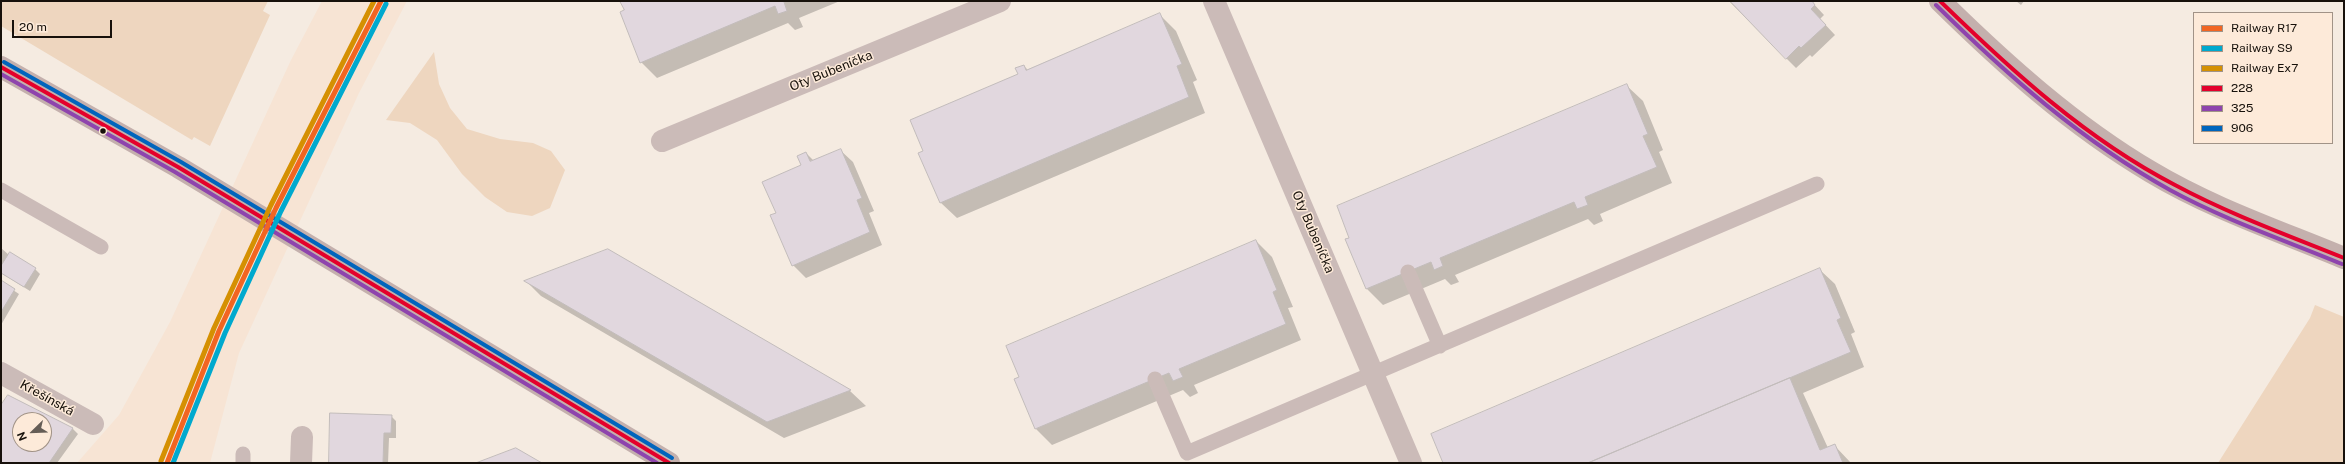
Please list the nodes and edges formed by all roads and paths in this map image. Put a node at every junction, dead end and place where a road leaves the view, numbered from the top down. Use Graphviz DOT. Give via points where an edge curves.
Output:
graph roads {
  1 [pos="1000,1"];
  2 [pos="1214,1"];
  3 [pos="1940,1"];
  4 [pos="1,67"];
  5 [pos="662,141"];
  6 [pos="1816,184"];
  7 [pos="1,190"];
  8 [pos="101,248"];
  9 [pos="2344,258"];
  10 [pos="1408,272"];
  11 [pos="1440,346"];
  12 [pos="1,373"];
  13 [pos="1374,374"];
  14 [pos="1155,379"];
  15 [pos="93,424"];
  16 [pos="302,437"];
  17 [pos="301,463"];
  18 [pos="669,463"];
  19 [pos="1411,463"];
  1 -- 5 [label="street, Oty Bubeníčka"];
  2 -- 13 [label="street, Oty Bubeníčka"];
  3 -- 9 [label="street" via="2034,88 2101,139 2151,172 2209,202"];
  4 -- 18 [label="street" via="178,167"];
  6 -- 11 [label="lane"];
  7 -- 8 [label="lane"];
  10 -- 11 [label="lane"];
  11 -- 13 [label="lane"];
  12 -- 15 [label="street, Křešínská"];
  13 -- 14 [label="lane" via="1186,453"];
  13 -- 19 [label="street, Oty Bubeníčka"];
  16 -- 17 [label="street"];
}
